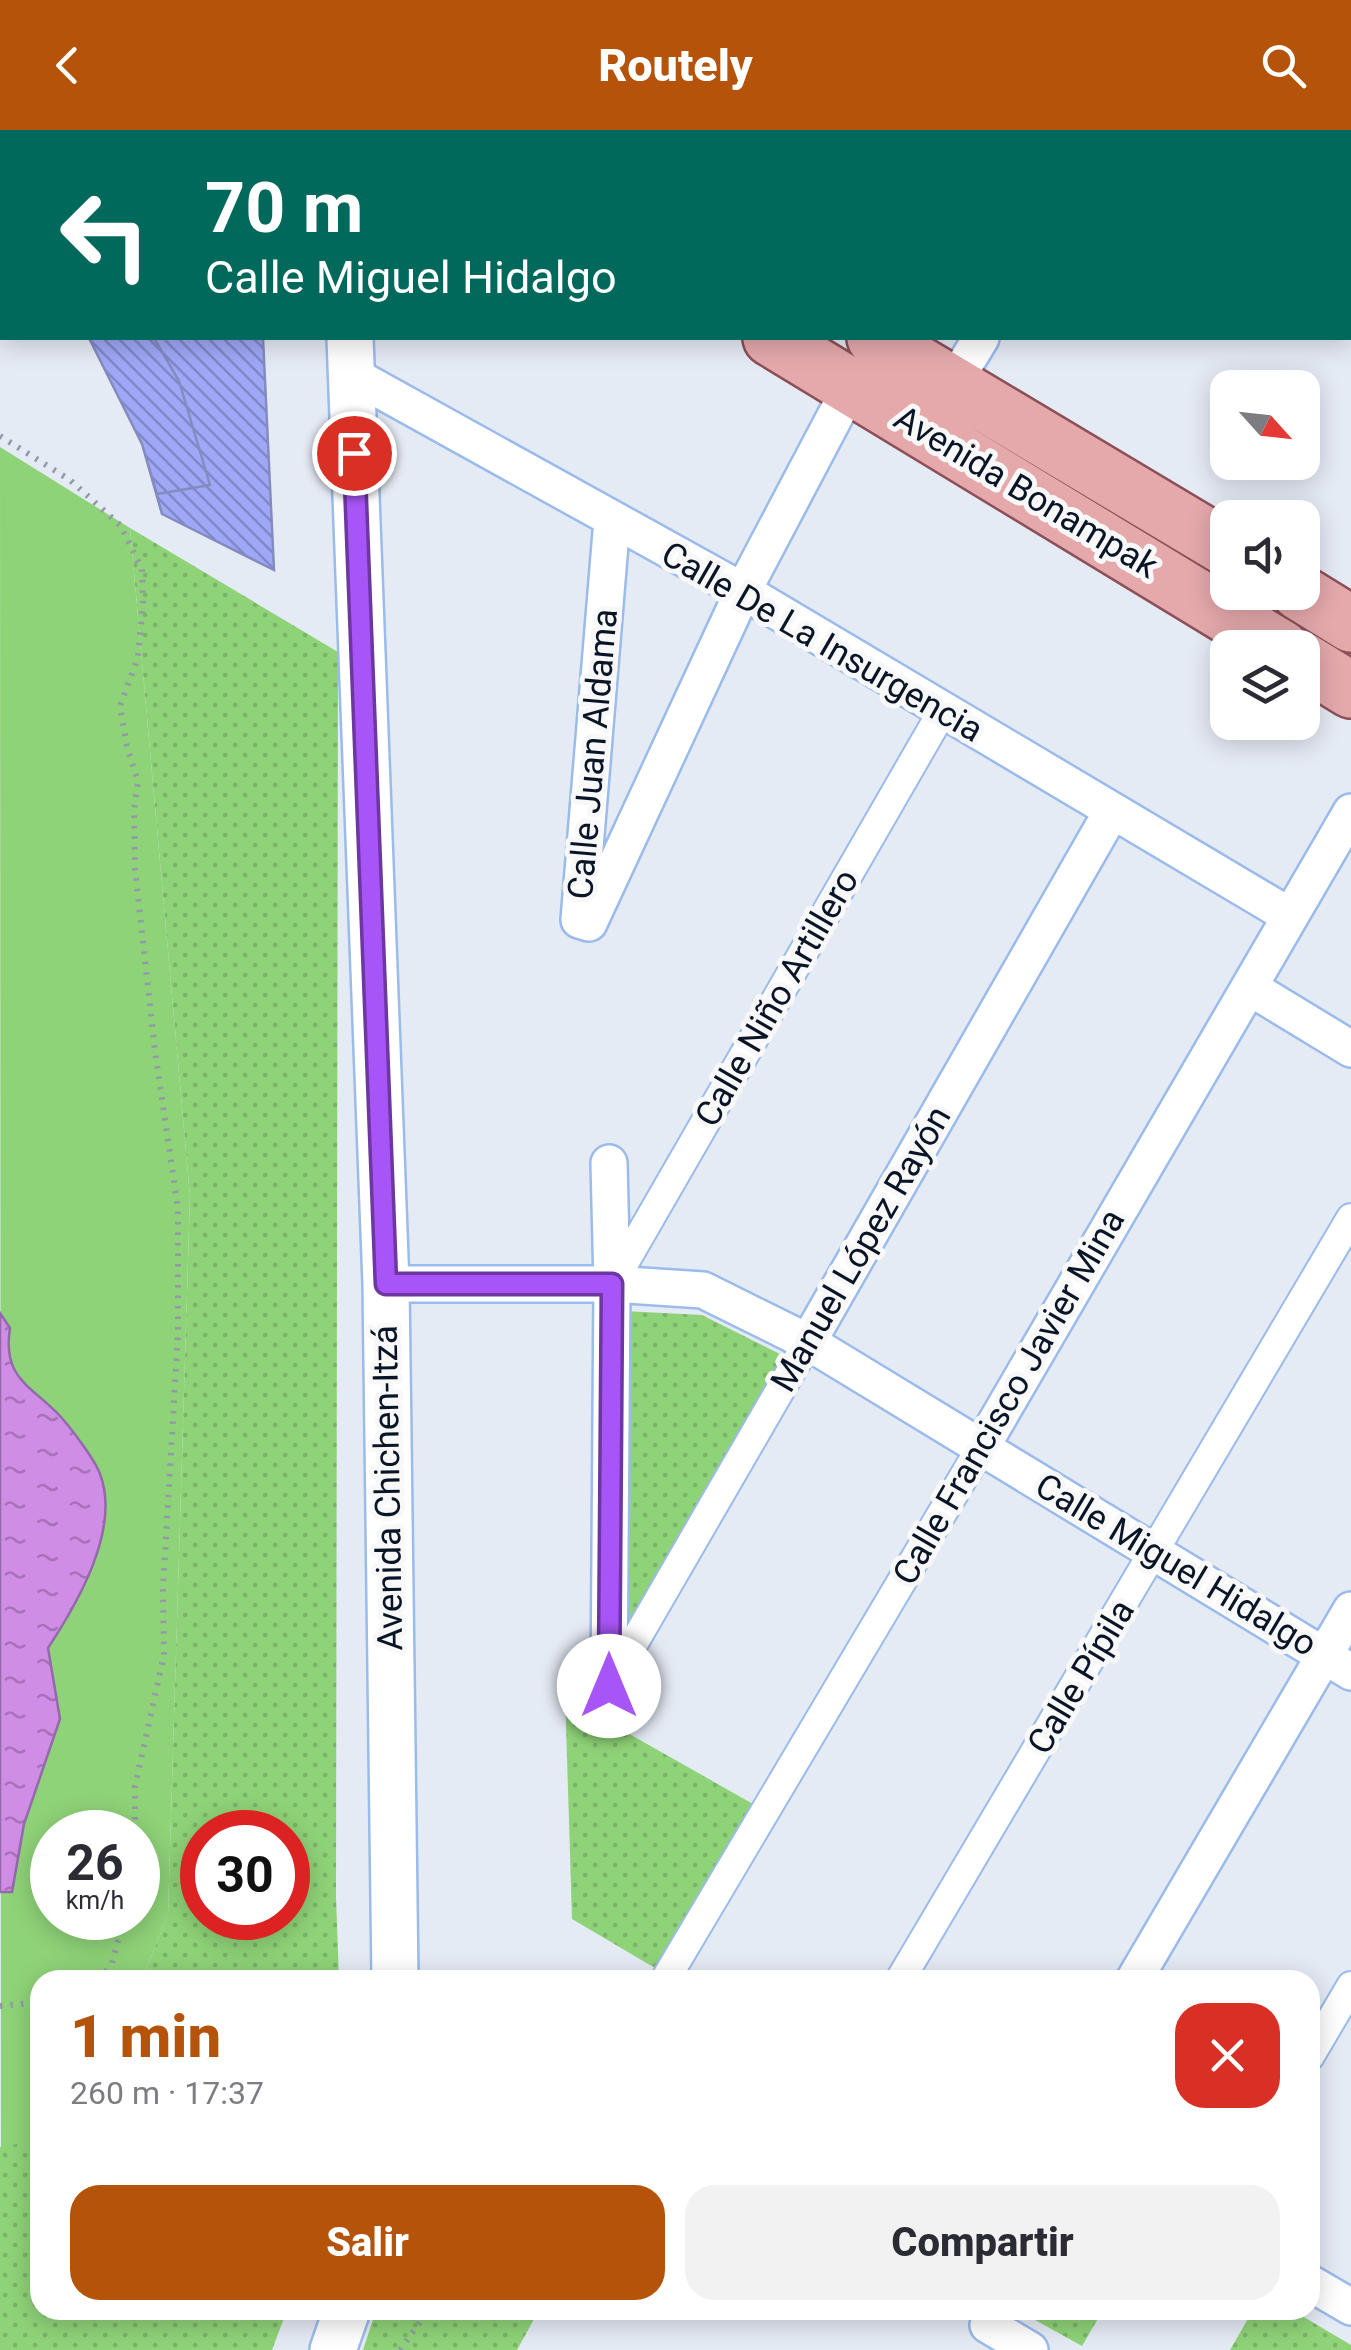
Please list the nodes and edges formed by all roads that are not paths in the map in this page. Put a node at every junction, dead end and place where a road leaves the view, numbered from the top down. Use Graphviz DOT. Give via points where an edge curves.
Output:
graph roads {
  1 [pos="774,340"];
  2 [pos="878,340"];
  3 [pos="980,340"];
  4 [pos="351,356"];
  5 [pos="954,384"];
  6 [pos="851,386"];
  7 [pos="612,520"];
  8 [pos="1210,538"];
  9 [pos="743,591"];
  10 [pos="1320,605"];
  11 [pos="1351,624"];
  12 [pos="1251,630"];
  13 [pos="1320,671"];
  14 [pos="1351,690"];
  15 [pos="942,712"];
  16 [pos="1112,811"];
  17 [pos="1351,812"];
  18 [pos="1290,916"];
  19 [pos="1249,987"];
  20 [pos="1351,1049"];
  21 [pos="608,1163"];
  22 [pos="1351,1218"];
  23 [pos="386,1284"];
  24 [pos="612,1284"];
  25 [pos="808,1342"];
  26 [pos="982,1446"];
  27 [pos="1155,1554"];
  28 [pos="1351,1610"];
  29 [pos="1338,1664"];
  30 [pos="609,1686"];
  31 [pos="395,1970"];
  32 [pos="670,1970"];
  33 [pos="906,1970"];
  34 [pos="1140,1970"];
  35 [pos="1351,1986"];
  36 [pos="1320,2039"];
  37 [pos="1320,2290"];
  38 [pos="1351,2307"];
  39 [pos="344,2320"];
  40 [pos="984,2328"];
  41 [pos="334,2350"];
  42 [pos="1030,2350"];
  1 -- 6 [label="main road, Avenida Bonampak"];
  2 -- 5 [label="main road, Avenida Bonampak"];
  3 -- 5 [label="street"];
  4 -- 7 [label="street, Calle De La Insurgencia"];
  4 -- 23 [label="street, Avenida Chichen-Itzá"];
  5 -- 8 [label="main road, Avenida Bonampak"];
  6 -- 9 [label="street, Calle Juan Aldama"];
  6 -- 12 [label="main road, Avenida Bonampak"];
  7 -- 9 [label="street, Calle De La Insurgencia"];
  7 -- 9 [label="street, Calle Juan Aldama" via="579,920 589,923"];
  9 -- 15 [label="street, Calle De La Insurgencia"];
  10 -- 11 [label="main road"];
  13 -- 14 [label="main road"];
  15 -- 16 [label="street, Calle De La Insurgencia"];
  15 -- 24 [label="street, Calle Niño Artillero"];
  16 -- 18 [label="street, Calle De La Insurgencia"];
  16 -- 25 [label="street, Manuel López Rayón"];
  17 -- 18 [label="street, Calle Francisco Javier Mina"];
  18 -- 19 [label="street, Calle Francisco Javier Mina"];
  19 -- 20 [label="street"];
  19 -- 26 [label="street, Calle Francisco Javier Mina"];
  21 -- 24 [label="street"];
  22 -- 27 [label="street, Calle Pípila"];
  23 -- 24 [label="street, Calle Miguel Hidalgo"];
  23 -- 31 [label="street, Avenida Chichen-Itzá"];
  24 -- 25 [label="street, Calle Miguel Hidalgo" via="703,1290"];
  24 -- 30 [label="street"];
  25 -- 26 [label="street, Calle Miguel Hidalgo"];
  25 -- 30 [label="street, Manuel López Rayón"];
  26 -- 27 [label="street, Calle Miguel Hidalgo"];
  26 -- 32 [label="street, Calle Francisco Javier Mina"];
  27 -- 29 [label="street, Calle Miguel Hidalgo"];
  27 -- 33 [label="street, Calle Pípila"];
  28 -- 29 [label="street"];
  29 -- 34 [label="street"];
  35 -- 36 [label="street"];
  37 -- 38 [label="street"];
  39 -- 41 [label="street"];
  40 -- 42 [label="street"];
}
